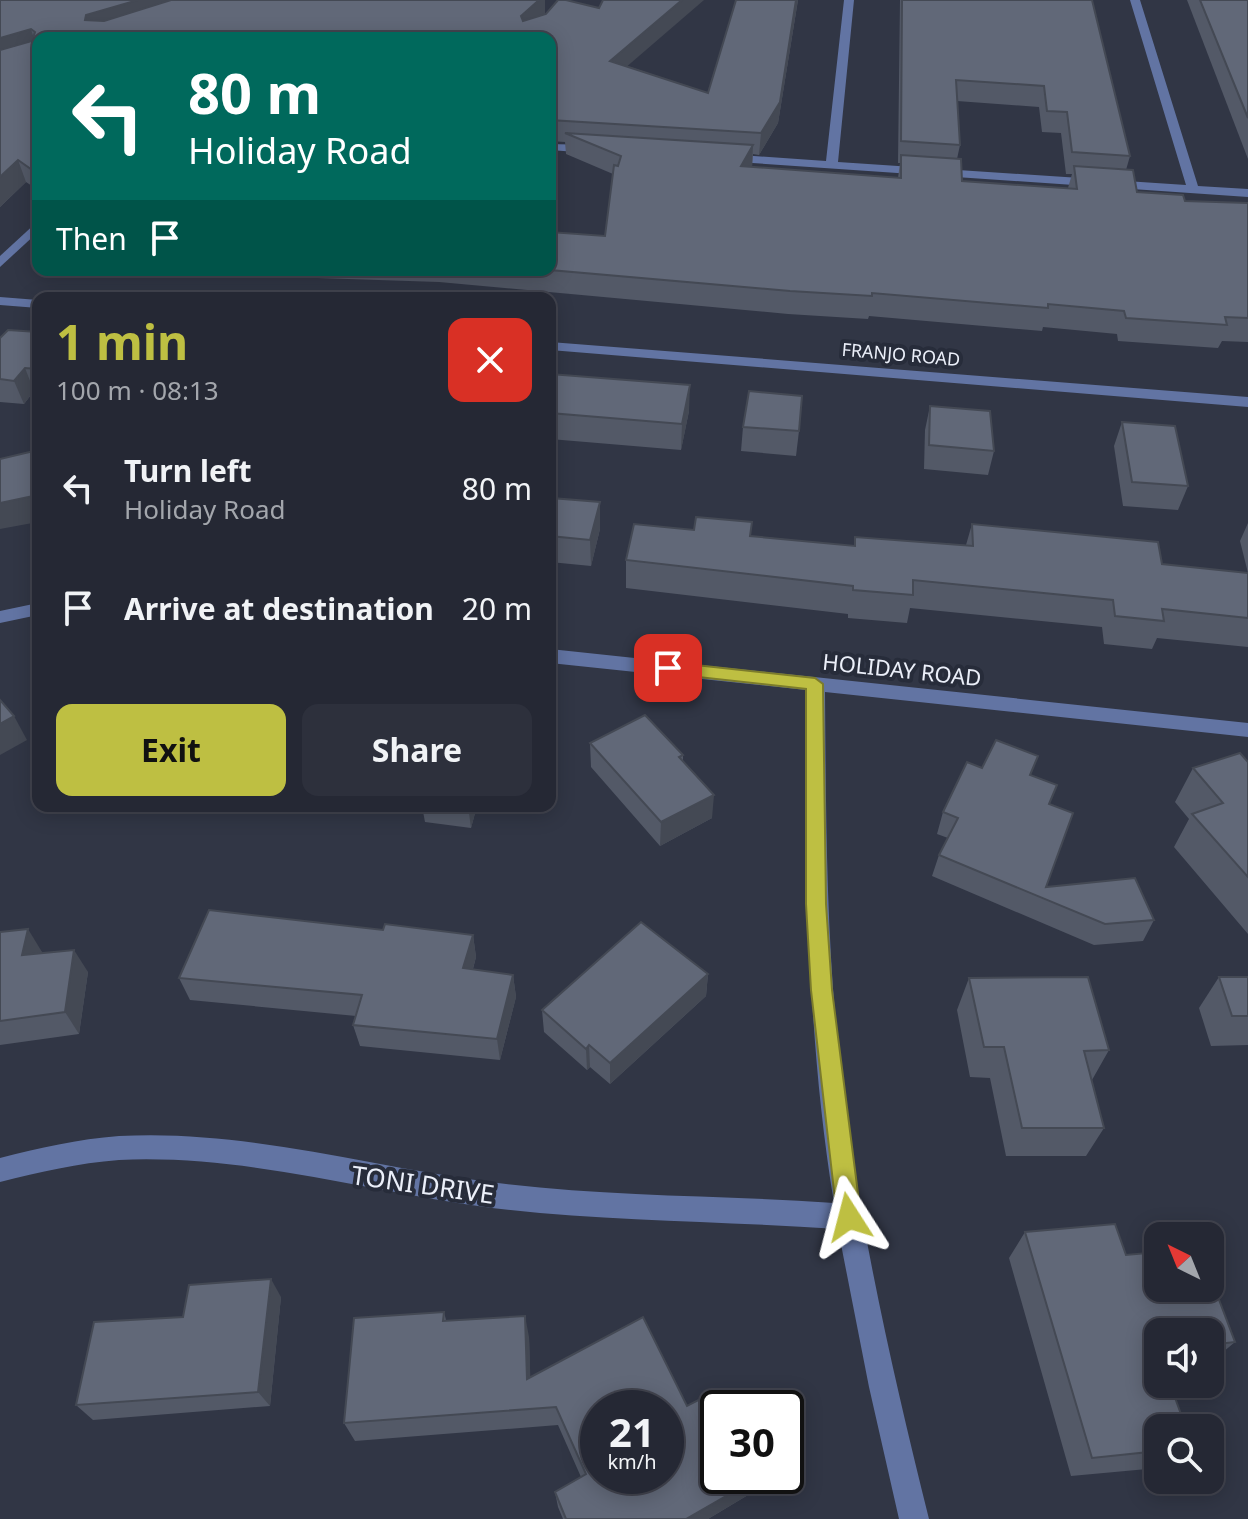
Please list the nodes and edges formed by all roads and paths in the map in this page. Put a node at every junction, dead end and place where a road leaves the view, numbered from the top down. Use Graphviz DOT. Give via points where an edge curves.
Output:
graph roads {
  1 [pos="849,0"];
  2 [pos="1135,0"];
  3 [pos="556,147"];
  4 [pos="597,150"];
  5 [pos="707,157"];
  6 [pos="832,165"];
  7 [pos="1193,189"];
  8 [pos="1248,193"];
  9 [pos="32,231"];
  10 [pos="0,263"];
  11 [pos="0,301"];
  12 [pos="32,304"];
  13 [pos="556,346"];
  14 [pos="1248,402"];
  15 [pos="32,610"];
  16 [pos="0,617"];
  17 [pos="556,657"];
  18 [pos="815,684"];
  19 [pos="1248,730"];
  20 [pos="0,1170"];
  21 [pos="849,1217"];
  22 [pos="914,1519"];
  1 -- 6 [label="street"];
  2 -- 7 [label="street"];
  3 -- 4 [label="street"];
  5 -- 6 [label="street"];
  6 -- 7 [label="street"];
  7 -- 8 [label="street"];
  9 -- 10 [label="street"];
  11 -- 12 [label="street"];
  13 -- 14 [label="street, FRANJO ROAD"];
  15 -- 16 [label="street"];
  17 -- 18 [label="street, HOLIDAY ROAD"];
  18 -- 19 [label="street, HOLIDAY ROAD"];
  18 -- 21 [label="street" via="821,990"];
  20 -- 21 [label="street, TONI DRIVE" via="75,1150 163,1146 507,1196"];
  21 -- 22 [label="street"];
}
